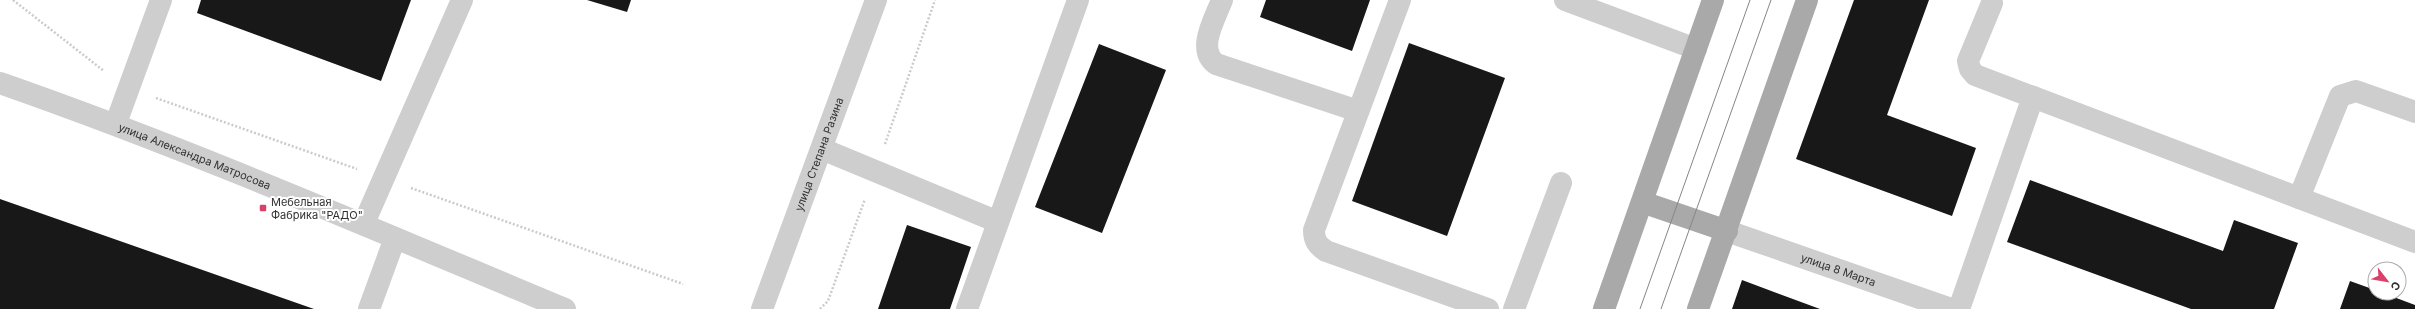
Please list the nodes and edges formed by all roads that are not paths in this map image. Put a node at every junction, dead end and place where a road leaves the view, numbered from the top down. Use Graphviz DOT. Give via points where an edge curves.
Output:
graph roads {
  1 [pos="161,0"];
  2 [pos="462,0"];
  3 [pos="876,0"];
  4 [pos="1222,0"];
  5 [pos="1400,0"];
  6 [pos="1565,0"];
  7 [pos="1713,0"];
  8 [pos="1807,0"];
  9 [pos="1074,1"];
  10 [pos="1992,3"];
  11 [pos="1696,49"];
  12 [pos="0,83"];
  13 [pos="2033,97"];
  14 [pos="1358,111"];
  15 [pos="2415,112"];
  16 [pos="116,124"];
  17 [pos="822,149"];
  18 [pos="1561,183"];
  19 [pos="2299,198"];
  20 [pos="1642,202"];
  21 [pos="998,222"];
  22 [pos="364,223"];
  23 [pos="1727,230"];
  24 [pos="395,238"];
  25 [pos="2415,242"];
  26 [pos="369,309"];
  27 [pos="565,309"];
  28 [pos="762,309"];
  29 [pos="967,309"];
  30 [pos="1488,309"];
  31 [pos="1514,309"];
  32 [pos="1604,309"];
  33 [pos="1698,309"];
  34 [pos="1951,309"];
  35 [pos="1959,309"];
  1 -- 16 [label="street"];
  2 -- 22 [label="street"];
  3 -- 17 [label="street, улица Степана Разина"];
  4 -- 14 [label="street" via="1206,44 1210,60"];
  5 -- 14 [label="street"];
  6 -- 11 [label="street"];
  7 -- 11 [label="main road"];
  8 -- 23 [label="main road"];
  9 -- 21 [label="street"];
  10 -- 13 [label="street" via="1968,61 1970,69 1975,75"];
  11 -- 20 [label="main road"];
  12 -- 16 [label="street, улица Александра Матросова"];
  13 -- 19 [label="street"];
  13 -- 35 [label="street"];
  14 -- 30 [label="street" via="1314,230 1317,243 1326,251"];
  15 -- 19 [label="street" via="2356,91 2340,96"];
  16 -- 22 [label="street, улица Александра Матросова"];
  17 -- 21 [label="street"];
  17 -- 28 [label="street, улица Степана Разина"];
  18 -- 31 [label="street"];
  19 -- 25 [label="street"];
  20 -- 23 [label="main road"];
  20 -- 32 [label="main road"];
  21 -- 29 [label="street"];
  22 -- 24 [label="street, улица Александра Матросова"];
  23 -- 33 [label="main road"];
  23 -- 34 [label="street, улица 8 Марта"];
  24 -- 26 [label="street"];
  24 -- 27 [label="street, улица Александра Матросова"];
}
